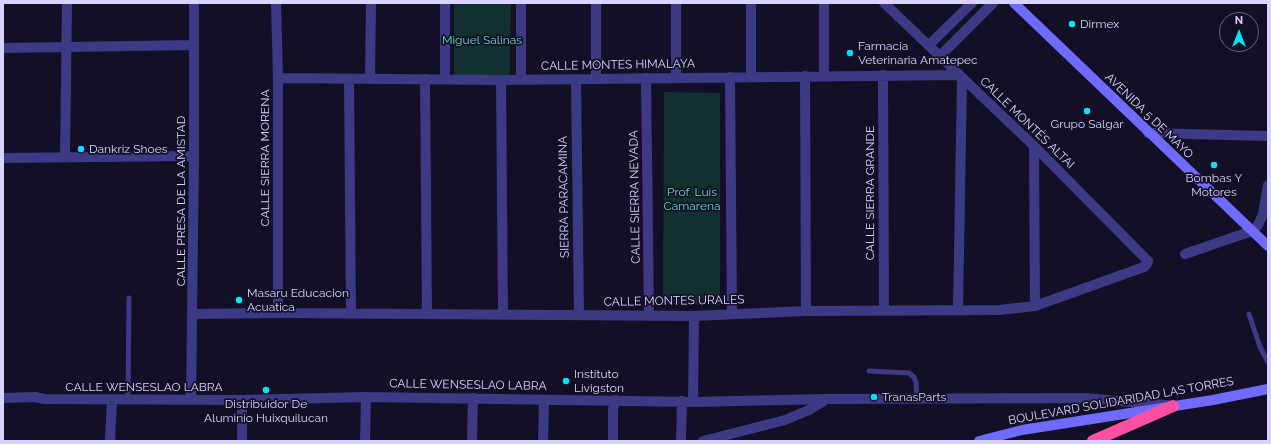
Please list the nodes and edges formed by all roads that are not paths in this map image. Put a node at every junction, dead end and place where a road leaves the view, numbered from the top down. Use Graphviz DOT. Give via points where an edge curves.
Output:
graph roads {
  1 [pos="67,3"];
  2 [pos="194,3"];
  3 [pos="276,3"];
  4 [pos="371,3"];
  5 [pos="445,3"];
  6 [pos="521,3"];
  7 [pos="596,3"];
  8 [pos="676,3"];
  9 [pos="751,3"];
  10 [pos="824,3"];
  11 [pos="884,3"];
  12 [pos="972,3"];
  13 [pos="993,3"];
  14 [pos="1014,3"];
  15 [pos="194,45"];
  16 [pos="929,45"];
  17 [pos="67,47"];
  18 [pos="3,48"];
  19 [pos="940,56"];
  20 [pos="805,76"];
  21 [pos="824,76"];
  22 [pos="883,76"];
  23 [pos="676,77"];
  24 [pos="730,77"];
  25 [pos="751,77"];
  26 [pos="960,77"];
  27 [pos="278,78"];
  28 [pos="646,78"];
  29 [pos="349,79"];
  30 [pos="370,79"];
  31 [pos="425,79"];
  32 [pos="445,79"];
  33 [pos="576,79"];
  34 [pos="596,79"];
  35 [pos="501,80"];
  36 [pos="521,80"];
  37 [pos="1148,133"];
  38 [pos="1268,136"];
  39 [pos="1034,146"];
  40 [pos="194,156"];
  41 [pos="65,157"];
  42 [pos="3,158"];
  43 [pos="1268,185"];
  44 [pos="1252,230"];
  45 [pos="1268,246"];
  46 [pos="1185,254"];
  47 [pos="1147,264"];
  48 [pos="129,298"];
  49 [pos="1035,306"];
  50 [pos="958,310"];
  51 [pos="806,311"];
  52 [pos="884,311"];
  53 [pos="278,313"];
  54 [pos="192,314"];
  55 [pos="351,314"];
  56 [pos="427,314"];
  57 [pos="732,314"];
  58 [pos="1249,314"];
  59 [pos="503,315"];
  60 [pos="579,315"];
  61 [pos="649,316"];
  62 [pos="694,316"];
  63 [pos="1268,362"];
  64 [pos="869,371"];
  65 [pos="1268,389"];
  66 [pos="366,397"];
  67 [pos="3,398"];
  68 [pos="473,398"];
  69 [pos="112,399"];
  70 [pos="128,399"];
  71 [pos="825,399"];
  72 [pos="917,399"];
  73 [pos="191,400"];
  74 [pos="242,400"];
  75 [pos="544,400"];
  76 [pos="615,400"];
  77 [pos="682,401"];
  78 [pos="693,402"];
  79 [pos="1173,406"];
  80 [pos="110,441"];
  81 [pos="242,441"];
  82 [pos="365,441"];
  83 [pos="472,441"];
  84 [pos="544,441"];
  85 [pos="613,441"];
  86 [pos="681,441"];
  87 [pos="702,441"];
  88 [pos="979,441"];
  89 [pos="1093,441"];
  1 -- 17 [label="street"];
  2 -- 15 [label="street, CALLE PRESA DE LA AMISTAD"];
  3 -- 27 [label="street, CALLE SIERRA MORENA"];
  4 -- 30 [label="street"];
  5 -- 32 [label="street"];
  6 -- 36 [label="street"];
  7 -- 34 [label="street"];
  8 -- 23 [label="street"];
  9 -- 25 [label="street"];
  10 -- 21 [label="street"];
  11 -- 16 [label="street, CALLE MONTÉS ALTAI"];
  12 -- 16 [label="street"];
  13 -- 19 [label="street"];
  14 -- 37 [label="main road, AVENIDA 5 DE MAYO"];
  15 -- 17 [label="street"];
  15 -- 40 [label="street, CALLE PRESA DE LA AMISTAD"];
  16 -- 19 [label="street, CALLE MONTÉS ALTAI"];
  17 -- 18 [label="street"];
  17 -- 41 [label="street"];
  19 -- 26 [label="street, CALLE MONTÉS ALTAI"];
  20 -- 21 [label="street, CALLE MONTES HIMALAYA"];
  20 -- 25 [label="street, CALLE MONTES HIMALAYA"];
  20 -- 51 [label="street"];
  21 -- 22 [label="street, CALLE MONTES HIMALAYA"];
  22 -- 26 [label="street, CALLE MONTES HIMALAYA"];
  22 -- 52 [label="street, CALLE SIERRA GRANDE"];
  23 -- 24 [label="street, CALLE MONTES HIMALAYA"];
  23 -- 28 [label="street, CALLE MONTES HIMALAYA"];
  24 -- 25 [label="street, CALLE MONTES HIMALAYA"];
  24 -- 57 [label="street"];
  26 -- 39 [label="street, CALLE MONTÉS ALTAI"];
  26 -- 50 [label="street"];
  27 -- 29 [label="street, CALLE MONTES HIMALAYA"];
  27 -- 53 [label="street, CALLE SIERRA MORENA"];
  28 -- 34 [label="street, CALLE MONTES HIMALAYA"];
  28 -- 61 [label="street, CALLE SIERRA NEVADA"];
  29 -- 30 [label="street, CALLE MONTES HIMALAYA"];
  29 -- 55 [label="street"];
  30 -- 31 [label="street, CALLE MONTES HIMALAYA"];
  31 -- 32 [label="street, CALLE MONTES HIMALAYA"];
  31 -- 56 [label="street"];
  32 -- 35 [label="street, CALLE MONTES HIMALAYA"];
  33 -- 34 [label="street, CALLE MONTES HIMALAYA"];
  33 -- 36 [label="street, CALLE MONTES HIMALAYA"];
  33 -- 60 [label="street, SIERRA PARACAMINA"];
  35 -- 36 [label="street, CALLE MONTES HIMALAYA"];
  35 -- 59 [label="street"];
  37 -- 38 [label="street"];
  37 -- 44 [label="main road, AVENIDA 5 DE MAYO"];
  39 -- 47 [label="street, CALLE MONTÉS ALTAI" via="1148,261"];
  39 -- 49 [label="street"];
  40 -- 41 [label="street"];
  40 -- 54 [label="street, CALLE PRESA DE LA AMISTAD"];
  41 -- 42 [label="street"];
  43 -- 44 [label="street" via="1263,214"];
  44 -- 45 [label="main road, AVENIDA 5 DE MAYO"];
  44 -- 46 [label="street"];
  47 -- 49 [label="street, CALLE MONTES URALES"];
  48 -- 70 [label="lane"];
  49 -- 50 [label="street, CALLE MONTES URALES" via="999,310"];
  50 -- 52 [label="street, CALLE MONTES URALES"];
  51 -- 52 [label="street, CALLE MONTES URALES"];
  51 -- 57 [label="street, CALLE MONTES URALES"];
  53 -- 54 [label="street, CALLE MONTES URALES"];
  53 -- 55 [label="street, CALLE MONTES URALES"];
  54 -- 73 [label="street, CALLE PRESA DE LA AMISTAD"];
  55 -- 56 [label="street, CALLE MONTES URALES"];
  56 -- 59 [label="street, CALLE MONTES URALES"];
  57 -- 62 [label="street, CALLE MONTES URALES"];
  58 -- 63 [label="lane"];
  59 -- 60 [label="street, CALLE MONTES URALES"];
  60 -- 61 [label="street, CALLE MONTES URALES"];
  61 -- 62 [label="street, CALLE MONTES URALES"];
  62 -- 78 [label="street"];
  64 -- 72 [label="lane" via="909,374 914,377"];
  65 -- 79 [label="main road, BOULEVARD SOLIDARIDAD LAS TORRES"];
  66 -- 68 [label="street, CALLE WENSESLAO LABRA"];
  66 -- 74 [label="street, CALLE WENSESLAO LABRA"];
  66 -- 82 [label="street"];
  67 -- 69 [label="street, CALLE WENSESLAO LABRA"];
  68 -- 75 [label="street, CALLE WENSESLAO LABRA"];
  68 -- 83 [label="street"];
  69 -- 70 [label="street, CALLE WENSESLAO LABRA"];
  69 -- 80 [label="street"];
  70 -- 73 [label="street, CALLE WENSESLAO LABRA"];
  71 -- 72 [label="street, CALLE WENSESLAO LABRA"];
  71 -- 78 [label="street, CALLE WENSESLAO LABRA"];
  71 -- 87 [label="street" via="809,410 785,420"];
  72 -- 79 [label="street, CALLE WENSESLAO LABRA" via="1084,398"];
  73 -- 74 [label="street, CALLE WENSESLAO LABRA"];
  74 -- 81 [label="street"];
  75 -- 76 [label="street, CALLE WENSESLAO LABRA"];
  75 -- 84 [label="street"];
  76 -- 77 [label="street, CALLE WENSESLAO LABRA"];
  76 -- 85 [label="street"];
  77 -- 78 [label="street, CALLE WENSESLAO LABRA"];
  77 -- 86 [label="street"];
  79 -- 88 [label="main road, BOULEVARD SOLIDARIDAD LAS TORRES" via="1022,430"];
  79 -- 89 [label="highway"];
}
